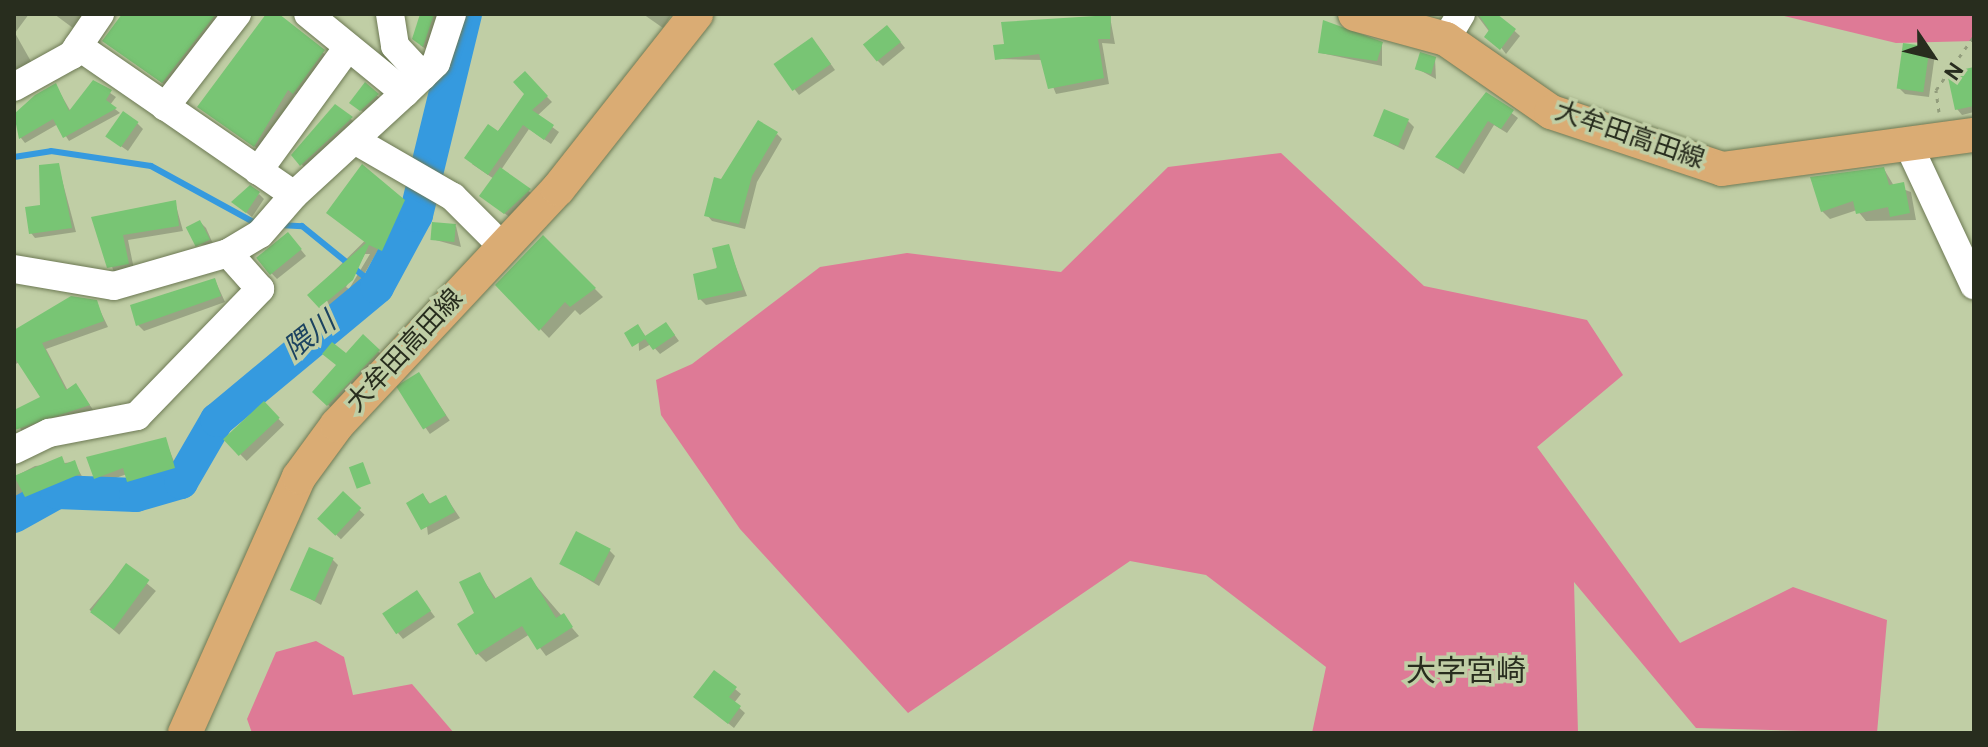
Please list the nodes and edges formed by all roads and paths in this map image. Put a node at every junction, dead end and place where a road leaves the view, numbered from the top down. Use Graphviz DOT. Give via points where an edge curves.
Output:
graph roads {
  1 [pos="100,14"];
  2 [pos="237,14"];
  3 [pos="308,14"];
  4 [pos="390,14"];
  5 [pos="452,14"];
  6 [pos="696,14"];
  7 [pos="1355,14"];
  8 [pos="1453,26"];
  9 [pos="1974,36"];
  10 [pos="78,46"];
  11 [pos="348,47"];
  12 [pos="414,84"];
  13 [pos="14,87"];
  14 [pos="165,107"];
  15 [pos="1941,139"];
  16 [pos="356,141"];
  17 [pos="258,171"];
  18 [pos="294,195"];
  19 [pos="504,248"];
  20 [pos="228,253"];
  21 [pos="14,269"];
  22 [pos="1974,285"];
  23 [pos="14,450"];
  24 [pos="185,733"];
  1 -- 10 [label="street"];
  2 -- 14 [label="street"];
  3 -- 11 [label="street"];
  4 -- 12 [label="street" via="395,46"];
  5 -- 12 [label="street" via="446,42"];
  6 -- 19 [label="main road, 大牟田高田線"];
  7 -- 8 [label="main road, 大牟田高田線"];
  8 -- 15 [label="main road, 大牟田高田線" via="1551,112 1722,169"];
  9 -- 15 [label="path" via="1936,90"];
  10 -- 13 [label="street"];
  10 -- 14 [label="street"];
  11 -- 12 [label="street"];
  11 -- 17 [label="street"];
  12 -- 16 [label="street"];
  14 -- 17 [label="street"];
  15 -- 22 [label="street"];
  16 -- 18 [label="street"];
  16 -- 19 [label="street" via="428,180"];
  17 -- 18 [label="street"];
  18 -- 20 [label="street" via="269,224"];
  19 -- 24 [label="main road, 大牟田高田線" via="337,425 299,477"];
  20 -- 21 [label="street" via="114,286"];
  20 -- 23 [label="street" via="260,289 137,416 49,433"];
}
